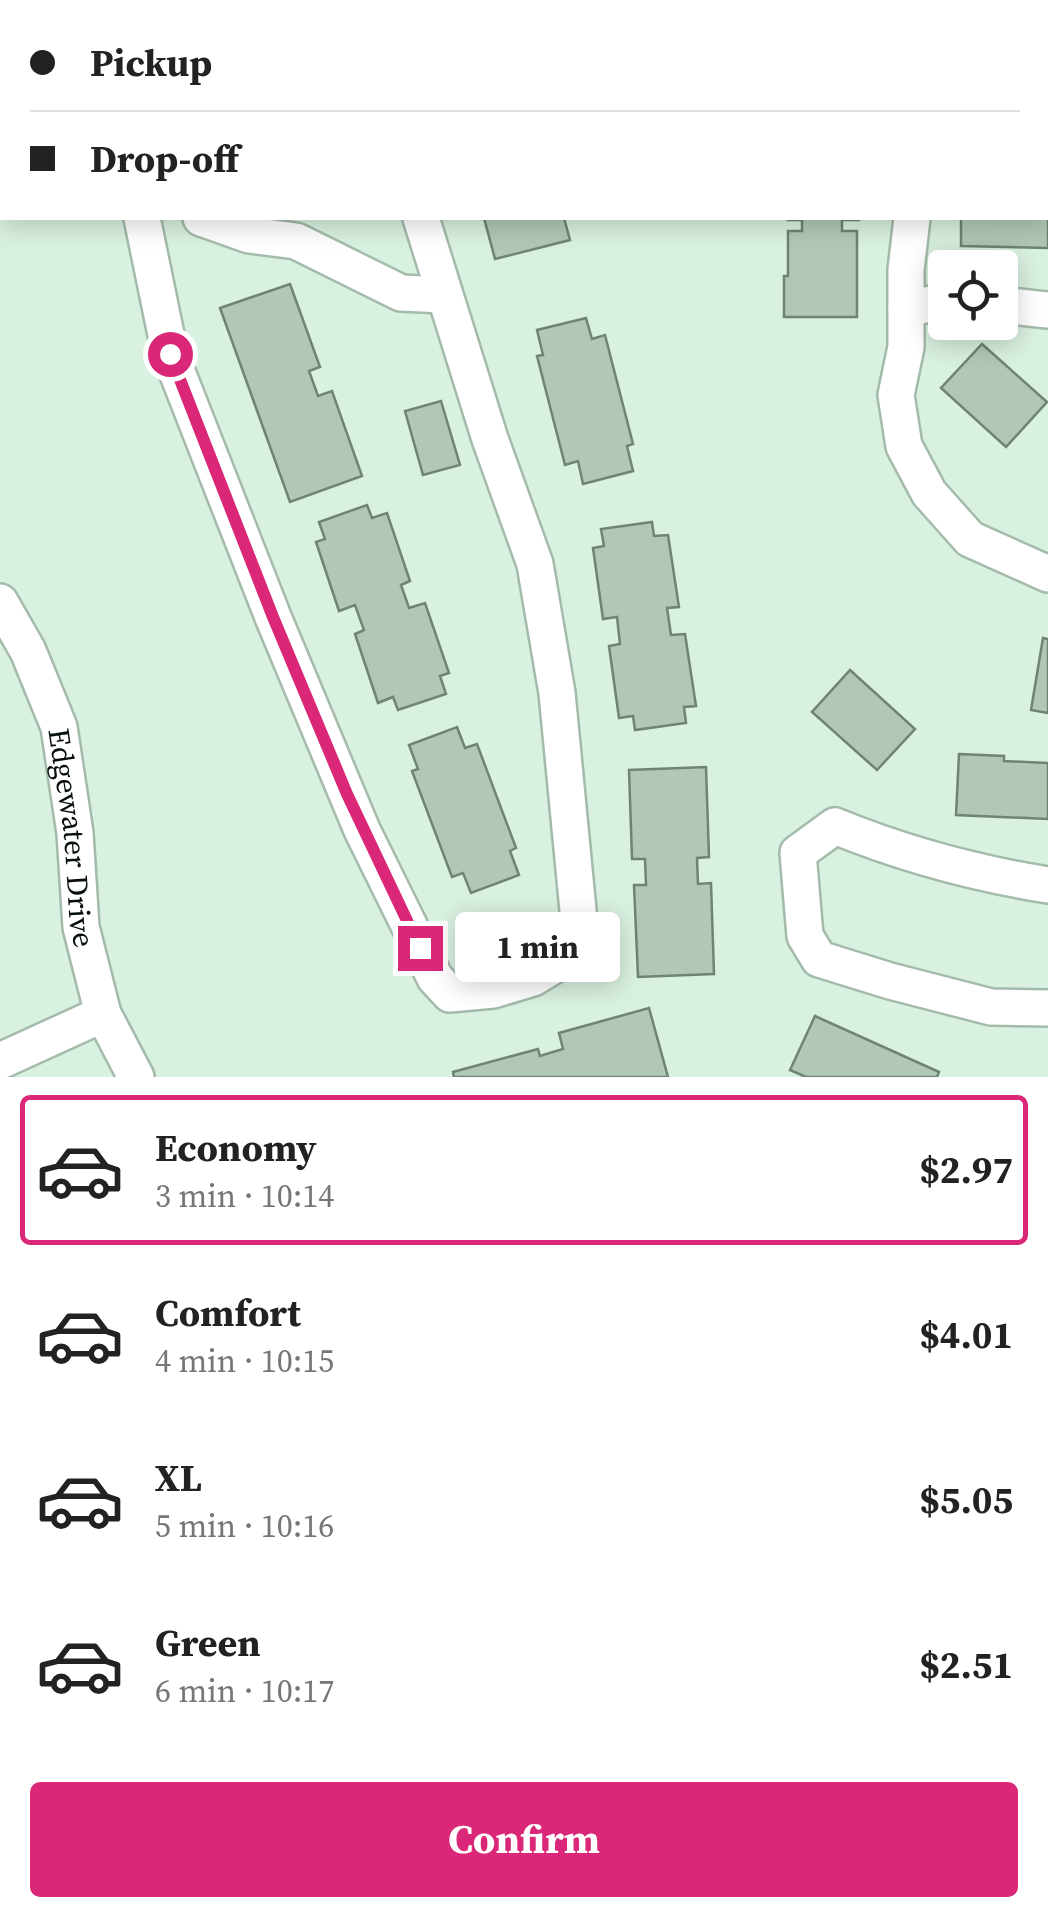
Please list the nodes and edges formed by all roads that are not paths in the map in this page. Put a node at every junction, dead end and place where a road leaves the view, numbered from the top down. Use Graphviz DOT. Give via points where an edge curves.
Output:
graph roads {
  1 [pos="142,220"];
  2 [pos="207,220"];
  3 [pos="422,220"];
  4 [pos="912,220"];
  5 [pos="444,294"];
  6 [pos="928,305"];
  7 [pos="1018,307"];
  8 [pos="906,308"];
  9 [pos="1048,310"];
  10 [pos="1048,574"];
  11 [pos="0,602"];
  12 [pos="1048,885"];
  13 [pos="1048,1008"];
  14 [pos="103,1014"];
  15 [pos="0,1061"];
  16 [pos="136,1077"];
  1 -- 5 [label="street" via="170,354 273,617 434,978 450,994 466,994 532,978 569,956 580,931 556,693 534,564"];
  2 -- 5 [label="street" via="296,241 401,293"];
  3 -- 5 [label="street"];
  4 -- 8 [label="street"];
  6 -- 8 [label="street"];
  7 -- 9 [label="street"];
  8 -- 10 [label="street" via="896,395 904,446 929,493 970,539"];
  11 -- 14 [label="street, Edgewater Drive" via="59,727 80,927"];
  12 -- 13 [label="street" via="890,849 835,826 798,853 805,936 819,960 990,1007"];
  14 -- 15 [label="street"];
  14 -- 16 [label="street, Edgewater Drive"];
}
